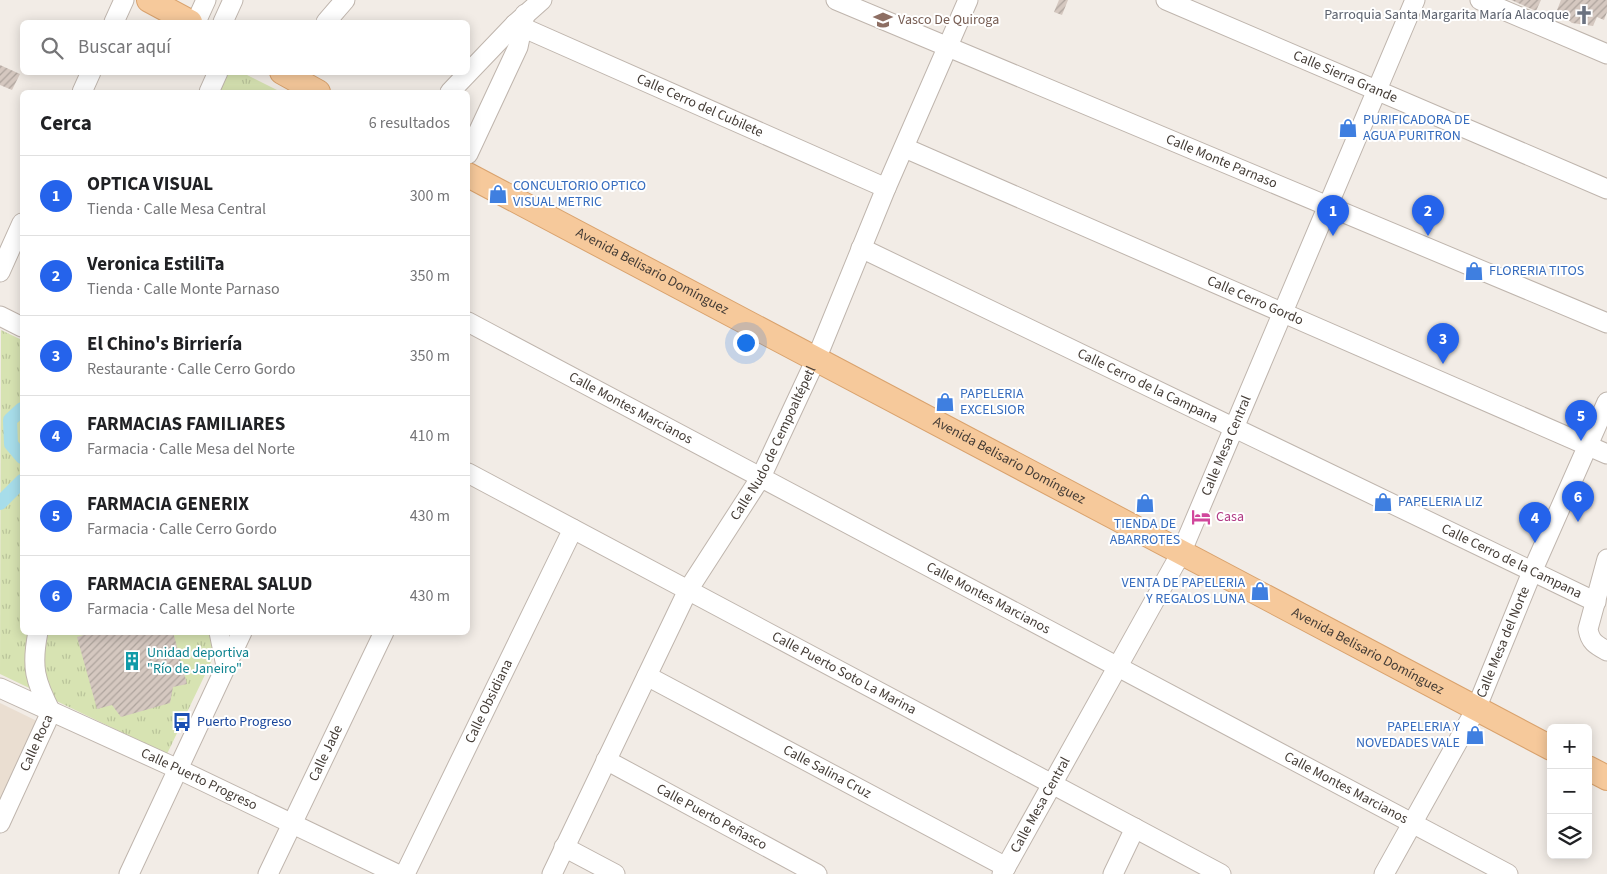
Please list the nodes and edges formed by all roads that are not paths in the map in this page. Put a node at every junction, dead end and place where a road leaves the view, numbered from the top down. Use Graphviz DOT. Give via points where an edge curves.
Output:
graph roads {
  1 [pos="124,0"];
  2 [pos="149,0"];
  3 [pos="206,0"];
  4 [pos="233,0"];
  5 [pos="345,0"];
  6 [pos="542,0"];
  7 [pos="836,0"];
  8 [pos="968,0"];
  9 [pos="1166,0"];
  10 [pos="1415,0"];
  11 [pos="1480,0"];
  12 [pos="115,20"];
  13 [pos="186,20"];
  14 [pos="197,20"];
  15 [pos="225,20"];
  16 [pos="328,20"];
  17 [pos="521,22"];
  18 [pos="947,47"];
  19 [pos="1607,54"];
  20 [pos="470,72"];
  21 [pos="90,75"];
  22 [pos="217,75"];
  23 [pos="287,75"];
  24 [pos="467,75"];
  25 [pos="83,90"];
  26 [pos="210,90"];
  27 [pos="314,90"];
  28 [pos="452,90"];
  29 [pos="1376,91"];
  30 [pos="905,148"];
  31 [pos="470,150"];
  32 [pos="470,176"];
  33 [pos="886,188"];
  34 [pos="1607,189"];
  35 [pos="1328,206"];
  36 [pos="20,227"];
  37 [pos="861,248"];
  38 [pos="0,272"];
  39 [pos="1283,312"];
  40 [pos="0,316"];
  41 [pos="1607,322"];
  42 [pos="470,323"];
  43 [pos="20,326"];
  44 [pos="817,357"];
  45 [pos="1607,402"];
  46 [pos="1234,428"];
  47 [pos="1589,444"];
  48 [pos="1607,454"];
  49 [pos="470,474"];
  50 [pos="761,477"];
  51 [pos="573,529"];
  52 [pos="1181,553"];
  53 [pos="1607,560"];
  54 [pos="1532,572"];
  55 [pos="688,590"];
  56 [pos="1596,602"];
  57 [pos="37,635"];
  58 [pos="220,635"];
  59 [pos="241,635"];
  60 [pos="383,635"];
  61 [pos="1607,651"];
  62 [pos="226,666"];
  63 [pos="1118,667"];
  64 [pos="647,676"];
  65 [pos="0,688"];
  66 [pos="1476,709"];
  67 [pos="51,712"];
  68 [pos="1547,746"];
  69 [pos="606,760"];
  70 [pos="178,769"];
  71 [pos="1590,769"];
  72 [pos="1607,778"];
  73 [pos="1052,784"];
  74 [pos="0,823"];
  75 [pos="1412,823"];
  76 [pos="292,824"];
  77 [pos="1134,828"];
  78 [pos="564,847"];
  79 [pos="1004,871"];
  80 [pos="129,874"];
  81 [pos="268,874"];
  82 [pos="397,874"];
  83 [pos="406,874"];
  84 [pos="552,874"];
  85 [pos="615,874"];
  86 [pos="817,874"];
  87 [pos="1112,874"];
  88 [pos="1221,874"];
  89 [pos="1384,874"];
  90 [pos="1508,874"];
  1 -- 12 [label="street"];
  2 -- 13 [label="main road"];
  3 -- 14 [label="street"];
  4 -- 15 [label="street"];
  5 -- 16 [label="street"];
  6 -- 17 [label="street"];
  7 -- 18 [label="street, Calle Monte Parnaso"];
  8 -- 18 [label="street, Calle Nudo de Cempoaltépetl"];
  9 -- 29 [label="street, Calle Sierra Grande"];
  10 -- 29 [label="street, Calle Mesa Central"];
  11 -- 19 [label="street"];
  17 -- 20 [label="street"];
  17 -- 31 [label="street" via="518,47"];
  17 -- 33 [label="street, Calle Cerro del Cubilete"];
  18 -- 30 [label="street, Calle Nudo de Cempoaltépetl"];
  18 -- 35 [label="street, Calle Monte Parnaso"];
  21 -- 25 [label="street"];
  22 -- 26 [label="street"];
  23 -- 27 [label="main road"];
  24 -- 28 [label="street"];
  29 -- 34 [label="street, Calle Sierra Grande"];
  29 -- 35 [label="street, Calle Mesa Central"];
  30 -- 33 [label="street, Calle Nudo de Cempoaltépetl"];
  30 -- 39 [label="street, Calle Cerro Gordo"];
  32 -- 44 [label="main road, Avenida Belisario Domínguez"];
  33 -- 37 [label="street, Calle Nudo de Cempoaltépetl"];
  35 -- 39 [label="street, Calle Mesa Central"];
  35 -- 41 [label="street, Calle Monte Parnaso"];
  36 -- 38 [label="street"];
  37 -- 44 [label="street, Calle Nudo de Cempoaltépetl"];
  37 -- 46 [label="street, Calle Cerro de la Campana"];
  39 -- 46 [label="street, Calle Mesa Central"];
  39 -- 47 [label="street, Calle Cerro Gordo"];
  40 -- 43 [label="street"];
  42 -- 50 [label="street, Calle Montes Marcianos"];
  44 -- 50 [label="street, Calle Nudo de Cempoaltépetl"];
  44 -- 52 [label="main road, Avenida Belisario Domínguez"];
  45 -- 47 [label="street, Calle Mesa del Norte"];
  46 -- 52 [label="street, Calle Mesa Central"];
  46 -- 54 [label="street, Calle Cerro de la Campana"];
  47 -- 48 [label="street, Calle Cerro Gordo"];
  47 -- 54 [label="street, Calle Mesa del Norte"];
  49 -- 51 [label="street, Calle Puerto Soto La Marina"];
  50 -- 55 [label="street, Calle Nudo de Cempoaltépetl"];
  50 -- 63 [label="street, Calle Montes Marcianos"];
  51 -- 55 [label="street, Calle Puerto Soto La Marina"];
  51 -- 83 [label="street, Calle Obsidiana"];
  52 -- 63 [label="street, Calle Mesa Central"];
  52 -- 66 [label="main road, Avenida Belisario Domínguez"];
  53 -- 56 [label="street"];
  54 -- 56 [label="street, Calle Cerro de la Campana"];
  54 -- 66 [label="street, Calle Mesa del Norte"];
  55 -- 64 [label="street, Calle Nudo de Cempoaltépetl"];
  55 -- 73 [label="street, Calle Puerto Soto La Marina"];
  56 -- 61 [label="street" via="1588,629 1589,638"];
  57 -- 67 [label="street, Calle Roca" via="33,654 37,685"];
  58 -- 62 [label="street"];
  59 -- 62 [label="street"];
  60 -- 76 [label="street, Calle Jade"];
  62 -- 70 [label="street"];
  63 -- 73 [label="street, Calle Mesa Central"];
  63 -- 75 [label="street, Calle Montes Marcianos"];
  64 -- 69 [label="street, Calle Nudo de Cempoaltépetl"];
  64 -- 79 [label="street, Calle Salina Cruz"];
  65 -- 67 [label="street, Calle Puerto Progreso"];
  66 -- 68 [label="main road, Avenida Belisario Domínguez"];
  66 -- 75 [label="street, Calle Mesa del Norte"];
  67 -- 70 [label="street, Calle Puerto Progreso"];
  67 -- 74 [label="street, Calle Roca"];
  69 -- 78 [label="street, Calle Nudo de Cempoaltépetl"];
  69 -- 86 [label="street, Calle Puerto Peñasco"];
  70 -- 76 [label="street, Calle Puerto Progreso"];
  70 -- 80 [label="street"];
  71 -- 72 [label="main road"];
  73 -- 77 [label="street, Calle Puerto Soto La Marina"];
  73 -- 79 [label="street, Calle Mesa Central"];
  75 -- 89 [label="street, Calle Mesa del Norte"];
  75 -- 90 [label="street, Calle Montes Marcianos"];
  76 -- 81 [label="street, Calle Jade"];
  76 -- 82 [label="street, Calle Puerto Progreso"];
  77 -- 87 [label="street"];
  77 -- 88 [label="street, Calle Puerto Soto La Marina"];
  78 -- 84 [label="street, Calle Nudo de Cempoaltépetl"];
  78 -- 85 [label="street"];
}
